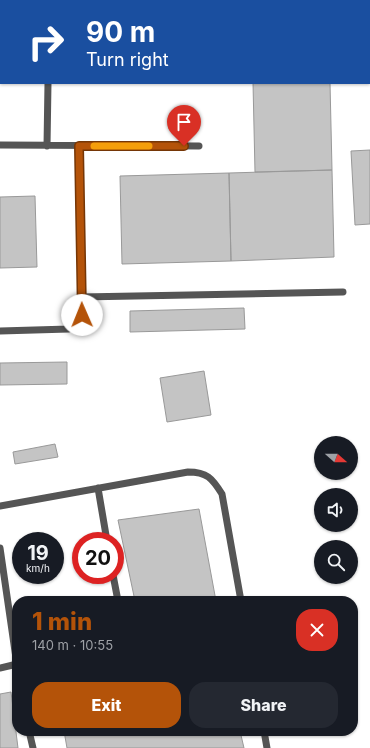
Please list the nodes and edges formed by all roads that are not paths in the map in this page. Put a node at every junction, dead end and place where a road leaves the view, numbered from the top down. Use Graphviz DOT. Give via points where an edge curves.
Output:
graph roads {
  1 [pos="48,84"];
  2 [pos="0,145"];
  3 [pos="47,146"];
  4 [pos="79,146"];
  5 [pos="199,146"];
  6 [pos="343,292"];
  7 [pos="81,297"];
  8 [pos="0,331"];
  9 [pos="98,488"];
  10 [pos="0,506"];
  11 [pos="105,532"];
  12 [pos="0,548"];
  13 [pos="115,584"];
  14 [pos="117,596"];
  15 [pos="240,596"];
  16 [pos="12,631"];
  17 [pos="12,666"];
  18 [pos="0,668"];
  19 [pos="30,736"];
  20 [pos="265,736"];
  21 [pos="33,748"];
  22 [pos="267,748"];
  1 -- 3 [label="lane"];
  2 -- 3 [label="lane"];
  3 -- 4 [label="lane"];
  4 -- 5 [label="lane"];
  4 -- 7 [label="lane"];
  6 -- 7 [label="lane"];
  7 -- 8 [label="lane" via="82,315 69,329"];
  9 -- 10 [label="lane"];
  9 -- 11 [label="lane"];
  9 -- 15 [label="lane" via="188,472 200,472 214,480 222,494"];
  12 -- 16 [label="lane"];
  13 -- 14 [label="lane"];
  17 -- 18 [label="lane"];
  19 -- 21 [label="lane"];
  20 -- 22 [label="lane"];
}
